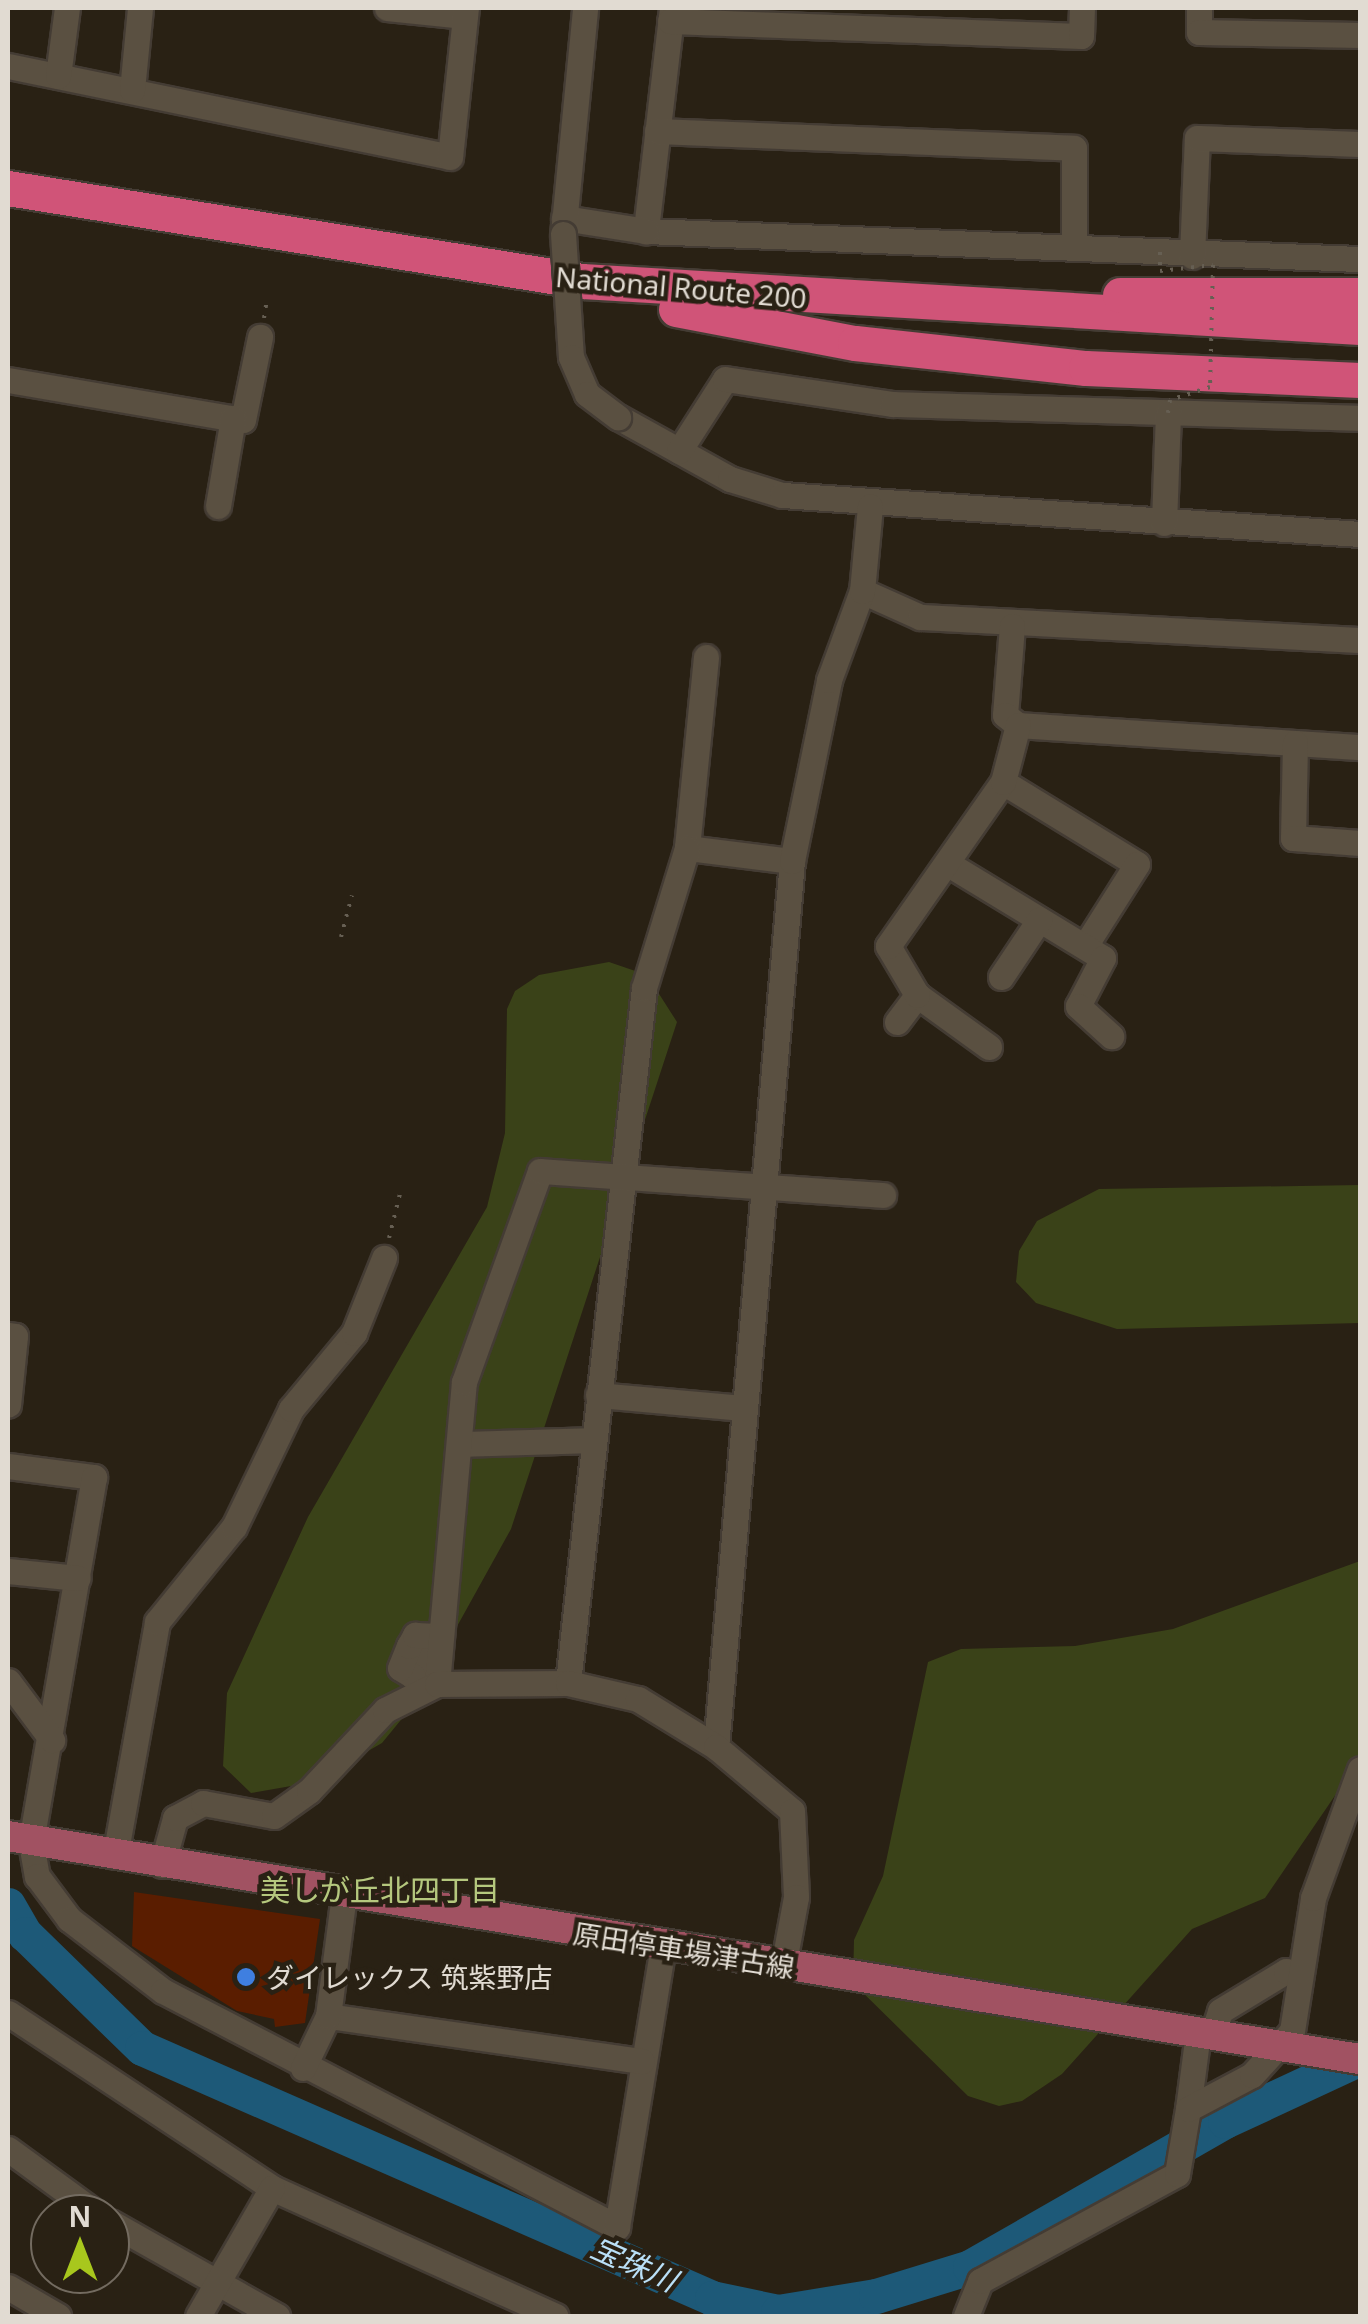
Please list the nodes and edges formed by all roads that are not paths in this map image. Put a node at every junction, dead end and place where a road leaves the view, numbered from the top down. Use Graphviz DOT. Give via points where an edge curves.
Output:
graph roads {
  1 [pos="67,8"];
  2 [pos="140,8"];
  3 [pos="387,8"];
  4 [pos="585,8"];
  5 [pos="1082,8"];
  6 [pos="1199,8"];
  7 [pos="466,12"];
  8 [pos="671,14"];
  9 [pos="1360,35"];
  10 [pos="8,66"];
  11 [pos="58,76"];
  12 [pos="132,90"];
  13 [pos="657,131"];
  14 [pos="1360,144"];
  15 [pos="8,188"];
  16 [pos="564,226"];
  17 [pos="646,231"];
  18 [pos="1074,243"];
  19 [pos="1192,256"];
  20 [pos="1360,259"];
  21 [pos="582,281"];
  22 [pos="739,294"];
  23 [pos="1360,295"];
  24 [pos="1360,327"];
  25 [pos="260,337"];
  26 [pos="8,380"];
  27 [pos="1360,380"];
  28 [pos="1168,414"];
  29 [pos="234,418"];
  30 [pos="1360,418"];
  31 [pos="679,451"];
  32 [pos="218,506"];
  33 [pos="870,506"];
  34 [pos="1164,523"];
  35 [pos="1360,534"];
  36 [pos="862,591"];
  37 [pos="1012,626"];
  38 [pos="1360,640"];
  39 [pos="706,657"];
  40 [pos="1018,725"];
  41 [pos="1295,743"];
  42 [pos="1360,747"];
  43 [pos="1003,782"];
  44 [pos="1360,843"];
  45 [pos="687,848"];
  46 [pos="792,861"];
  47 [pos="950,865"];
  48 [pos="1039,920"];
  49 [pos="1085,946"];
  50 [pos="1001,977"];
  51 [pos="917,995"];
  52 [pos="897,1022"];
  53 [pos="1111,1036"];
  54 [pos="989,1048"];
  55 [pos="625,1177"];
  56 [pos="763,1190"];
  57 [pos="883,1196"];
  58 [pos="384,1258"];
  59 [pos="8,1335"];
  60 [pos="8,1390"];
  61 [pos="598,1395"];
  62 [pos="744,1408"];
  63 [pos="592,1440"];
  64 [pos="460,1444"];
  65 [pos="8,1466"];
  66 [pos="8,1571"];
  67 [pos="78,1578"];
  68 [pos="441,1636"];
  69 [pos="410,1646"];
  70 [pos="8,1680"];
  71 [pos="568,1682"];
  72 [pos="437,1684"];
  73 [pos="52,1740"];
  74 [pos="716,1747"];
  75 [pos="1360,1770"];
  76 [pos="18,1838"];
  77 [pos="114,1856"];
  78 [pos="162,1865"];
  79 [pos="344,1894"];
  80 [pos="663,1946"];
  81 [pos="783,1967"];
  82 [pos="1299,1974"];
  83 [pos="8,2013"];
  84 [pos="328,2016"];
  85 [pos="1205,2034"];
  86 [pos="1281,2047"];
  87 [pos="1360,2059"];
  88 [pos="642,2060"];
  89 [pos="304,2068"];
  90 [pos="1187,2116"];
  91 [pos="8,2149"];
  92 [pos="272,2188"];
  93 [pos="69,2194"];
  94 [pos="130,2233"];
  95 [pos="217,2282"];
  96 [pos="8,2286"];
  97 [pos="58,2316"];
  98 [pos="198,2316"];
  99 [pos="277,2316"];
  100 [pos="555,2316"];
  101 [pos="966,2316"];
  1 -- 11 [label="street"];
  2 -- 12 [label="street"];
  3 -- 7 [label="street"];
  4 -- 16 [label="street"];
  5 -- 8 [label="street" via="1081,36"];
  6 -- 9 [label="street" via="1198,32"];
  7 -- 12 [label="street" via="450,157"];
  8 -- 13 [label="street"];
  10 -- 11 [label="street"];
  11 -- 12 [label="street"];
  13 -- 17 [label="street"];
  13 -- 18 [label="street" via="1074,148"];
  14 -- 19 [label="street" via="1197,138"];
  15 -- 21 [label="highway, National Route 200"];
  16 -- 17 [label="street"];
  16 -- 31 [label="street, bridge" via="570,358 587,394"];
  17 -- 18 [label="street"];
  18 -- 19 [label="street"];
  19 -- 20 [label="street"];
  21 -- 22 [label="highway, National Route 200"];
  21 -- 27 [label="highway" via="654,305 856,343 1086,368"];
  22 -- 23 [label="highway"];
  22 -- 24 [label="highway, National Route 200"];
  25 -- 29 [label="street" via="243,420"];
  26 -- 29 [label="street"];
  28 -- 30 [label="street" via="1263,410"];
  28 -- 31 [label="street" via="892,404 725,379"];
  28 -- 34 [label="street"];
  29 -- 32 [label="street"];
  31 -- 33 [label="street" via="765,490"];
  33 -- 34 [label="street"];
  33 -- 36 [label="street"];
  34 -- 35 [label="street"];
  36 -- 37 [label="street" via="920,617"];
  36 -- 46 [label="street" via="830,680"];
  37 -- 38 [label="street"];
  37 -- 40 [label="street" via="1006,715"];
  39 -- 45 [label="street"];
  40 -- 41 [label="street"];
  40 -- 43 [label="street"];
  41 -- 42 [label="street"];
  41 -- 44 [label="street" via="1293,838"];
  43 -- 47 [label="street"];
  43 -- 49 [label="street" via="1137,864"];
  45 -- 46 [label="street"];
  45 -- 55 [label="street" via="644,988"];
  46 -- 56 [label="street"];
  47 -- 48 [label="street"];
  47 -- 51 [label="street" via="888,946"];
  48 -- 49 [label="street"];
  48 -- 50 [label="street"];
  49 -- 53 [label="street" via="1104,958 1078,1006"];
  51 -- 52 [label="street"];
  51 -- 54 [label="street"];
  55 -- 56 [label="street"];
  55 -- 61 [label="street"];
  55 -- 64 [label="street" via="540,1171 464,1382"];
  56 -- 57 [label="street"];
  56 -- 62 [label="street"];
  58 -- 77 [label="street" via="354,1333 291,1409 234,1527 164,1606"];
  59 -- 60 [label="street" via="15,1336"];
  61 -- 62 [label="street"];
  61 -- 63 [label="street"];
  62 -- 74 [label="street"];
  63 -- 64 [label="street"];
  63 -- 71 [label="street"];
  64 -- 68 [label="street"];
  65 -- 67 [label="street" via="94,1477"];
  66 -- 67 [label="street"];
  67 -- 73 [label="street"];
  68 -- 69 [label="street" via="415,1635"];
  68 -- 72 [label="street"];
  70 -- 73 [label="street"];
  71 -- 72 [label="street"];
  71 -- 74 [label="street" via="638,1699"];
  72 -- 78 [label="street" via="385,1710 309,1791 274,1816 203,1803 175,1818"];
  73 -- 76 [label="street"];
  74 -- 81 [label="street" via="792,1810 796,1897"];
  75 -- 82 [label="street" via="1313,1898"];
  76 -- 77 [label="main road, 原田停車場津古線"];
  76 -- 89 [label="street" via="36,1876 70,1919 163,1991"];
  77 -- 78 [label="main road, 原田停車場津古線"];
  78 -- 79 [label="main road, 原田停車場津古線"];
  79 -- 80 [label="main road, 原田停車場津古線"];
  79 -- 84 [label="street"];
  80 -- 81 [label="main road, 原田停車場津古線"];
  80 -- 88 [label="street"];
  81 -- 85 [label="main road, 原田停車場津古線"];
  82 -- 85 [label="street" via="1286,1972 1220,2011"];
  82 -- 86 [label="street" via="1292,2031"];
  83 -- 92 [label="street"];
  84 -- 88 [label="street"];
  84 -- 89 [label="street"];
  85 -- 86 [label="main road, 原田停車場津古線"];
  85 -- 90 [label="street"];
  86 -- 87 [label="main road, 原田停車場津古線"];
  86 -- 90 [label="street" via="1252,2075"];
  88 -- 89 [label="street" via="618,2227"];
  90 -- 101 [label="street" via="1176,2174 980,2280"];
  91 -- 93 [label="street"];
  92 -- 95 [label="street"];
  92 -- 100 [label="street"];
  94 -- 95 [label="street"];
  95 -- 98 [label="street"];
  95 -- 99 [label="street"];
  96 -- 97 [label="street"];
}
